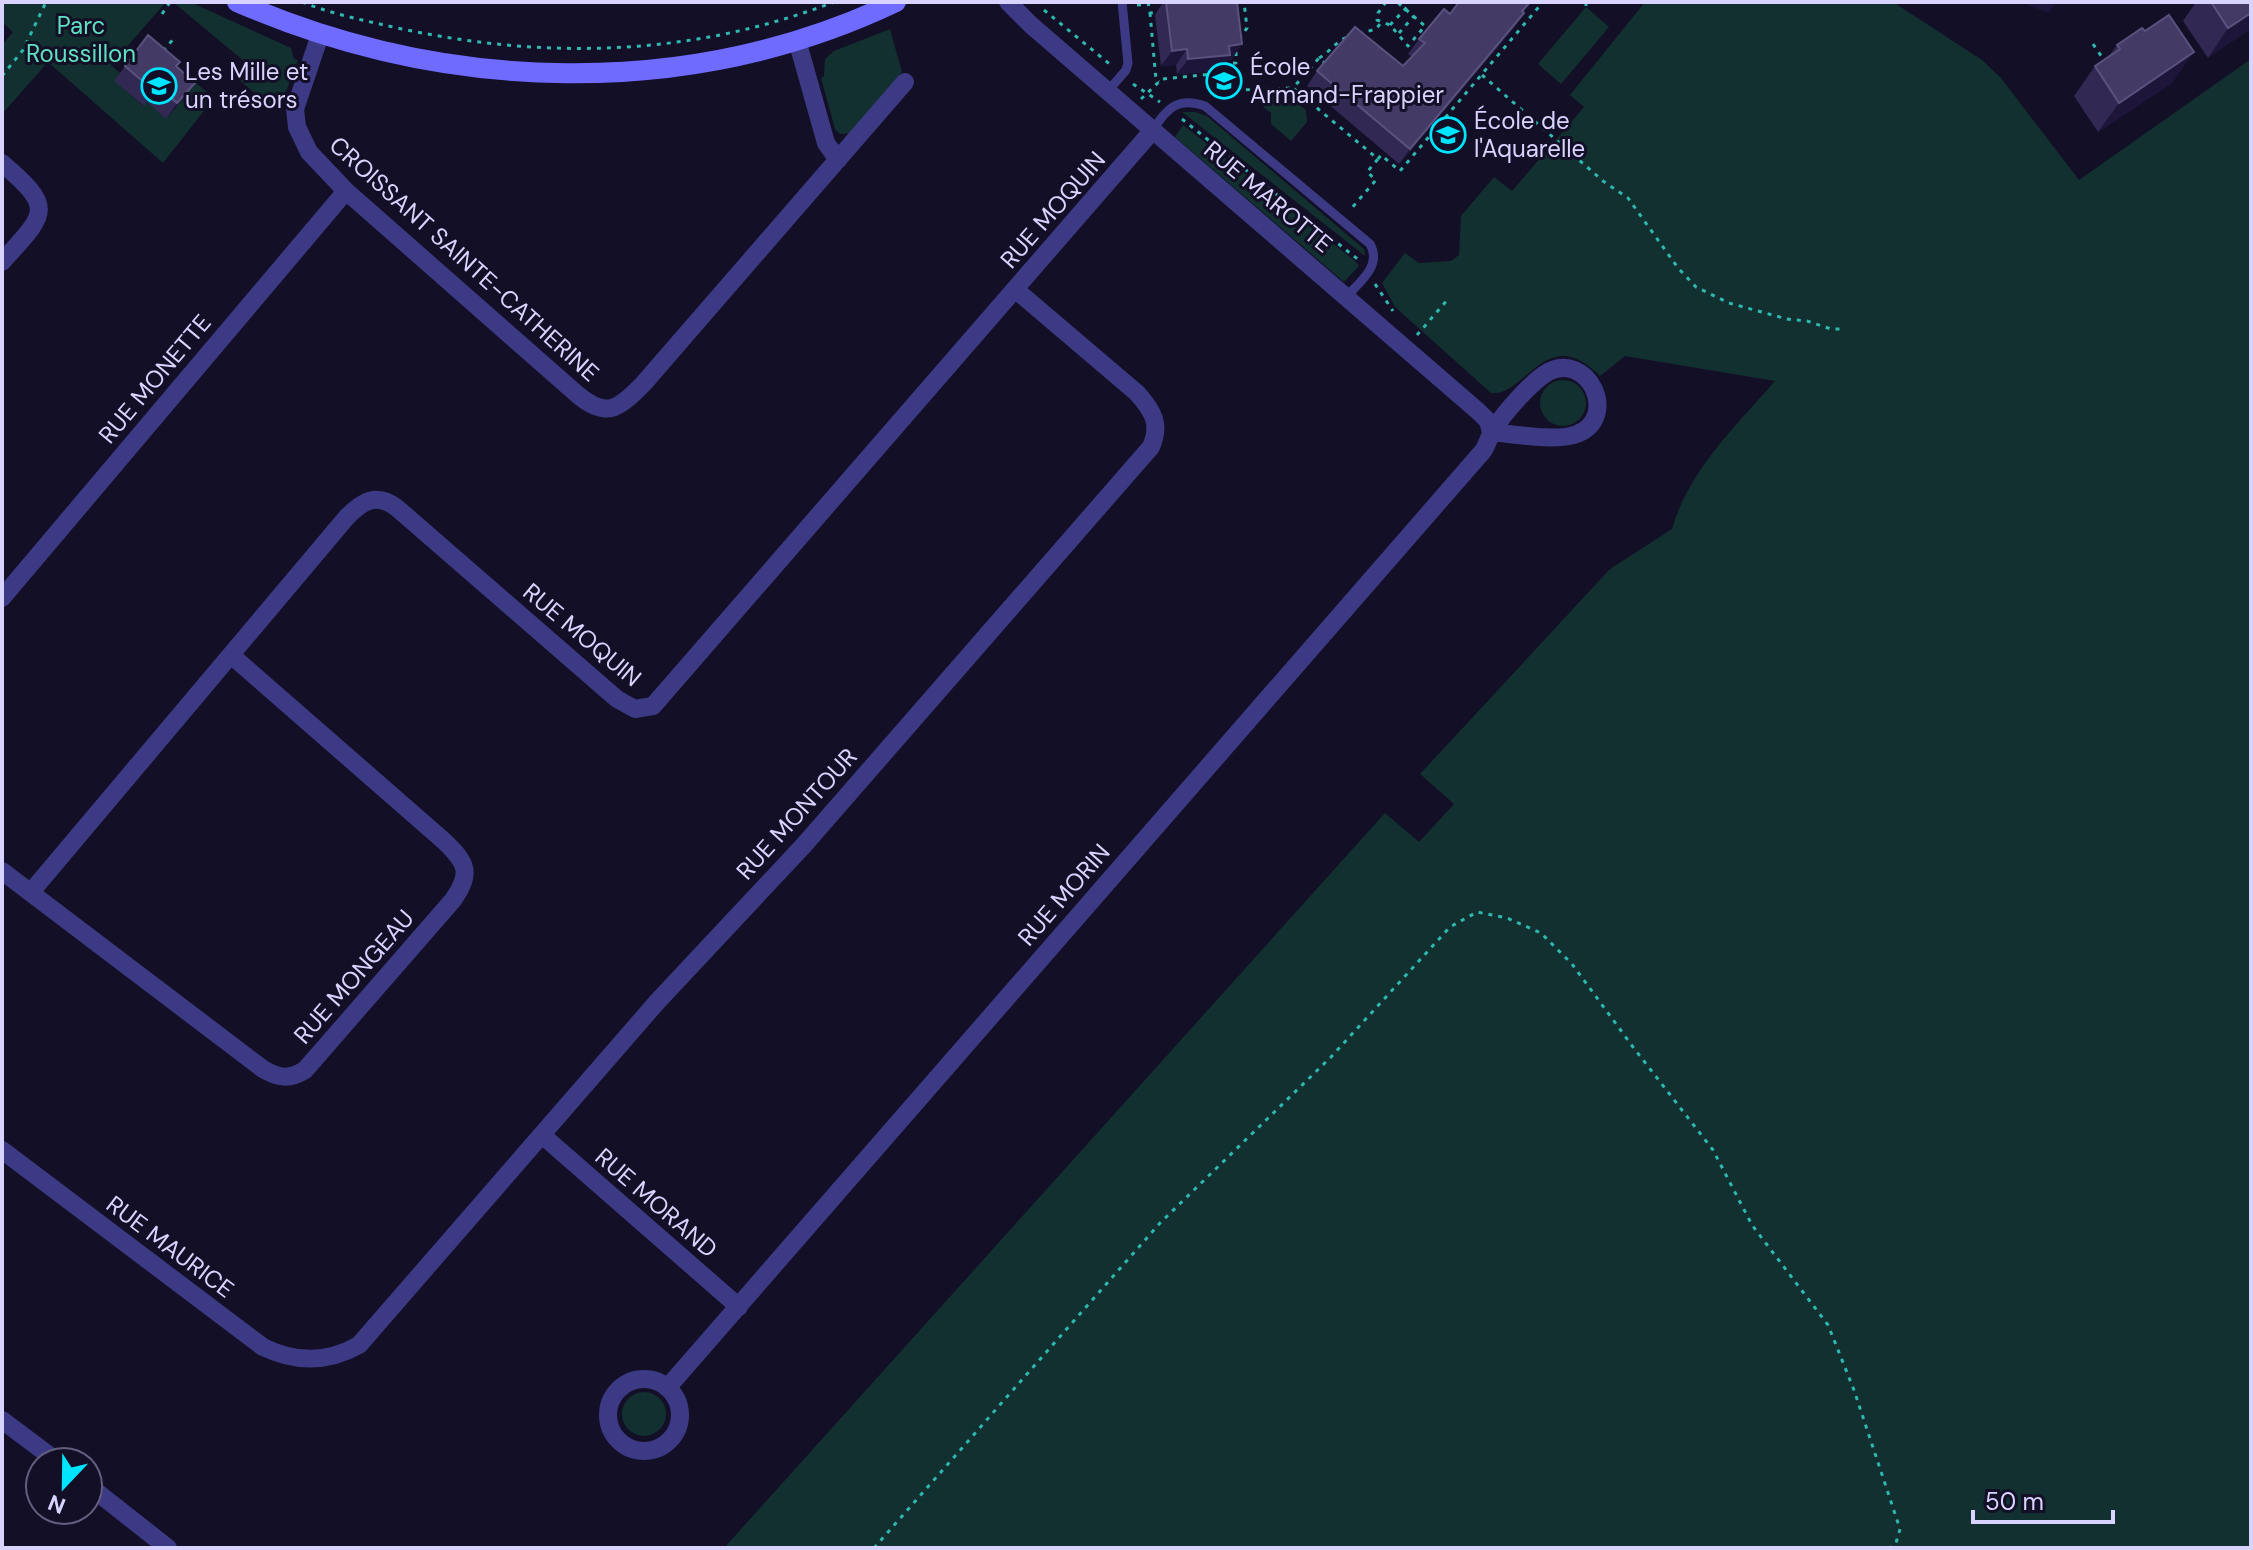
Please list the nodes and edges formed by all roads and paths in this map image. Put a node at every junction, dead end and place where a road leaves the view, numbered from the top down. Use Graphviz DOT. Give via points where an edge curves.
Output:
graph roads {
  1 [pos="46,2"];
  2 [pos="170,2"];
  3 [pos="237,2"];
  4 [pos="302,2"];
  5 [pos="834,2"];
  6 [pos="896,2"];
  7 [pos="1008,2"];
  8 [pos="1122,2"];
  9 [pos="1148,2"];
  10 [pos="1244,2"];
  11 [pos="1386,2"];
  12 [pos="1397,2"];
  13 [pos="1412,2"];
  14 [pos="1543,2"];
  15 [pos="1040,6"];
  16 [pos="1405,8"];
  17 [pos="1164,12"];
  18 [pos="1150,13"];
  19 [pos="162,14"];
  20 [pos="1414,16"];
  21 [pos="1381,23"];
  22 [pos="1390,25"];
  23 [pos="1399,33"];
  24 [pos="320,35"];
  25 [pos="175,37"];
  26 [pos="797,40"];
  27 [pos="2093,44"];
  28 [pos="157,57"];
  29 [pos="1319,58"];
  30 [pos="1326,64"];
  31 [pos="2108,66"];
  32 [pos="1115,68"];
  33 [pos="1222,73"];
  34 [pos="1482,75"];
  35 [pos="2,76"];
  36 [pos="905,82"];
  37 [pos="1131,82"];
  38 [pos="1159,82"];
  39 [pos="1293,88"];
  40 [pos="1284,89"];
  41 [pos="1108,91"];
  42 [pos="1148,92"];
  43 [pos="1285,99"];
  44 [pos="1138,101"];
  45 [pos="1161,102"];
  46 [pos="1177,115"];
  47 [pos="1182,119"];
  48 [pos="1174,129"];
  49 [pos="1153,130"];
  50 [pos="1378,159"];
  51 [pos="838,160"];
  52 [pos="2,163"];
  53 [pos="346,191"];
  54 [pos="1349,211"];
  55 [pos="2,262"];
  56 [pos="1363,265"];
  57 [pos="1016,290"];
  58 [pos="1347,296"];
  59 [pos="1449,298"];
  60 [pos="1842,329"];
  61 [pos="1417,334"];
  62 [pos="1491,432"];
  63 [pos="2,598"];
  64 [pos="231,655"];
  65 [pos="2,871"];
  66 [pos="31,892"];
  67 [pos="542,1135"];
  68 [pos="4,1155"];
  69 [pos="739,1307"];
  70 [pos="320,1359"];
  71 [pos="668,1387"];
  72 [pos="2,1420"];
  73 [pos="37,1446"];
  74 [pos="104,1498"];
  75 [pos="168,1548"];
  76 [pos="874,1548"];
  77 [pos="1890,1548"];
  1 -- 35 [label="path" via="23,50"];
  2 -- 19 [label="path"];
  3 -- 24 [label="street"];
  4 -- 5 [label="path" via="338,16 451,40 580,50 685,42 791,18"];
  6 -- 26 [label="street"];
  7 -- 41 [label="street, RUE MAROTTE"];
  8 -- 41 [label="lane" via="1128,63"];
  9 -- 18 [label="path"];
  10 -- 33 [label="path" via="1247,28 1236,44 1236,63 1222,64"];
  11 -- 21 [label="path" via="1378,13"];
  12 -- 16 [label="path"];
  13 -- 16 [label="path"];
  14 -- 34 [label="path"];
  15 -- 32 [label="path"];
  16 -- 20 [label="path"];
  16 -- 22 [label="path"];
  17 -- 18 [label="path"];
  18 -- 38 [label="path"];
  20 -- 23 [label="path"];
  20 -- 23 [label="path" via="1425,26 1419,37 1408,46"];
  21 -- 22 [label="path"];
  21 -- 29 [label="path" via="1341,39"];
  22 -- 23 [label="path"];
  24 -- 26 [label="street" via="456,66 577,74 658,70"];
  24 -- 53 [label="street, CROISSANT SAINTE-CATHERINE" via="294,118 309,152"];
  25 -- 28 [label="path"];
  26 -- 51 [label="street" via="826,143"];
  27 -- 31 [label="path"];
  29 -- 30 [label="path"];
  29 -- 39 [label="path"];
  33 -- 38 [label="path"];
  33 -- 40 [label="path" via="1240,90"];
  34 -- 50 [label="path" via="1400,171 1381,155"];
  34 -- 60 [label="path" via="1628,198 1696,287 1729,303"];
  36 -- 51 [label="street, CROISSANT SAINTE-CATHERINE"];
  37 -- 42 [label="path"];
  38 -- 42 [label="path"];
  39 -- 40 [label="path"];
  39 -- 50 [label="path"];
  40 -- 43 [label="path"];
  41 -- 49 [label="street, RUE MAROTTE"];
  42 -- 44 [label="path"];
  42 -- 45 [label="path"];
  46 -- 47 [label="path, RUE MAROTTE"];
  47 -- 48 [label="path"];
  47 -- 56 [label="path, RUE MAROTTE"];
  49 -- 57 [label="street, RUE MOQUIN"];
  49 -- 58 [label="street, RUE MAROTTE"];
  49 -- 58 [label="lane" via="1175,105 1205,106 1370,244 1371,268"];
  50 -- 54 [label="path" via="1367,172 1376,180"];
  51 -- 53 [label="street, CROISSANT SAINTE-CATHERINE" via="644,383 626,401 605,409 578,395"];
  52 -- 55 [label="street" via="34,192 40,209"];
  53 -- 63 [label="street, RUE MONETTE"];
  57 -- 64 [label="street, RUE MOQUIN" via="653,706 635,709 617,699 435,540 380,499 363,503 346,518"];
  57 -- 67 [label="street, RUE MONTOUR" via="1150,407 1157,434 1151,447"];
  58 -- 62 [label="street, RUE MAROTTE" via="1479,412"];
  59 -- 61 [label="path"];
  62 -- 62 [label="street, RUE MORIN" via="1574,436 1596,416 1598,396 1581,372 1555,369 1529,388"];
  62 -- 69 [label="street, RUE MORIN" via="1483,451"];
  64 -- 66 [label="street, RUE MOQUIN"];
  64 -- 66 [label="street, RUE MONGEAU" via="455,851 466,879 453,900 305,1070 284,1078 263,1069"];
  65 -- 66 [label="street, RUE MONGEAU"];
  67 -- 69 [label="street, RUE MORAND"];
  67 -- 70 [label="street, RUE MONTOUR" via="368,1336 345,1352"];
  68 -- 70 [label="street, RUE MAURICE" via="263,1347 289,1357"];
  69 -- 71 [label="street, RUE MORIN"];
  71 -- 71 [label="street" via="681,1418 671,1439 652,1451 619,1442 607,1420 612,1395 632,1380 645,1378"];
  72 -- 73 [label="street"];
  74 -- 75 [label="street"];
  76 -- 77 [label="path" via="1160,1223 1331,1057 1450,927 1477,912 1541,933 1572,964 1713,1150 1752,1225 1828,1325 1900,1529"];
}
